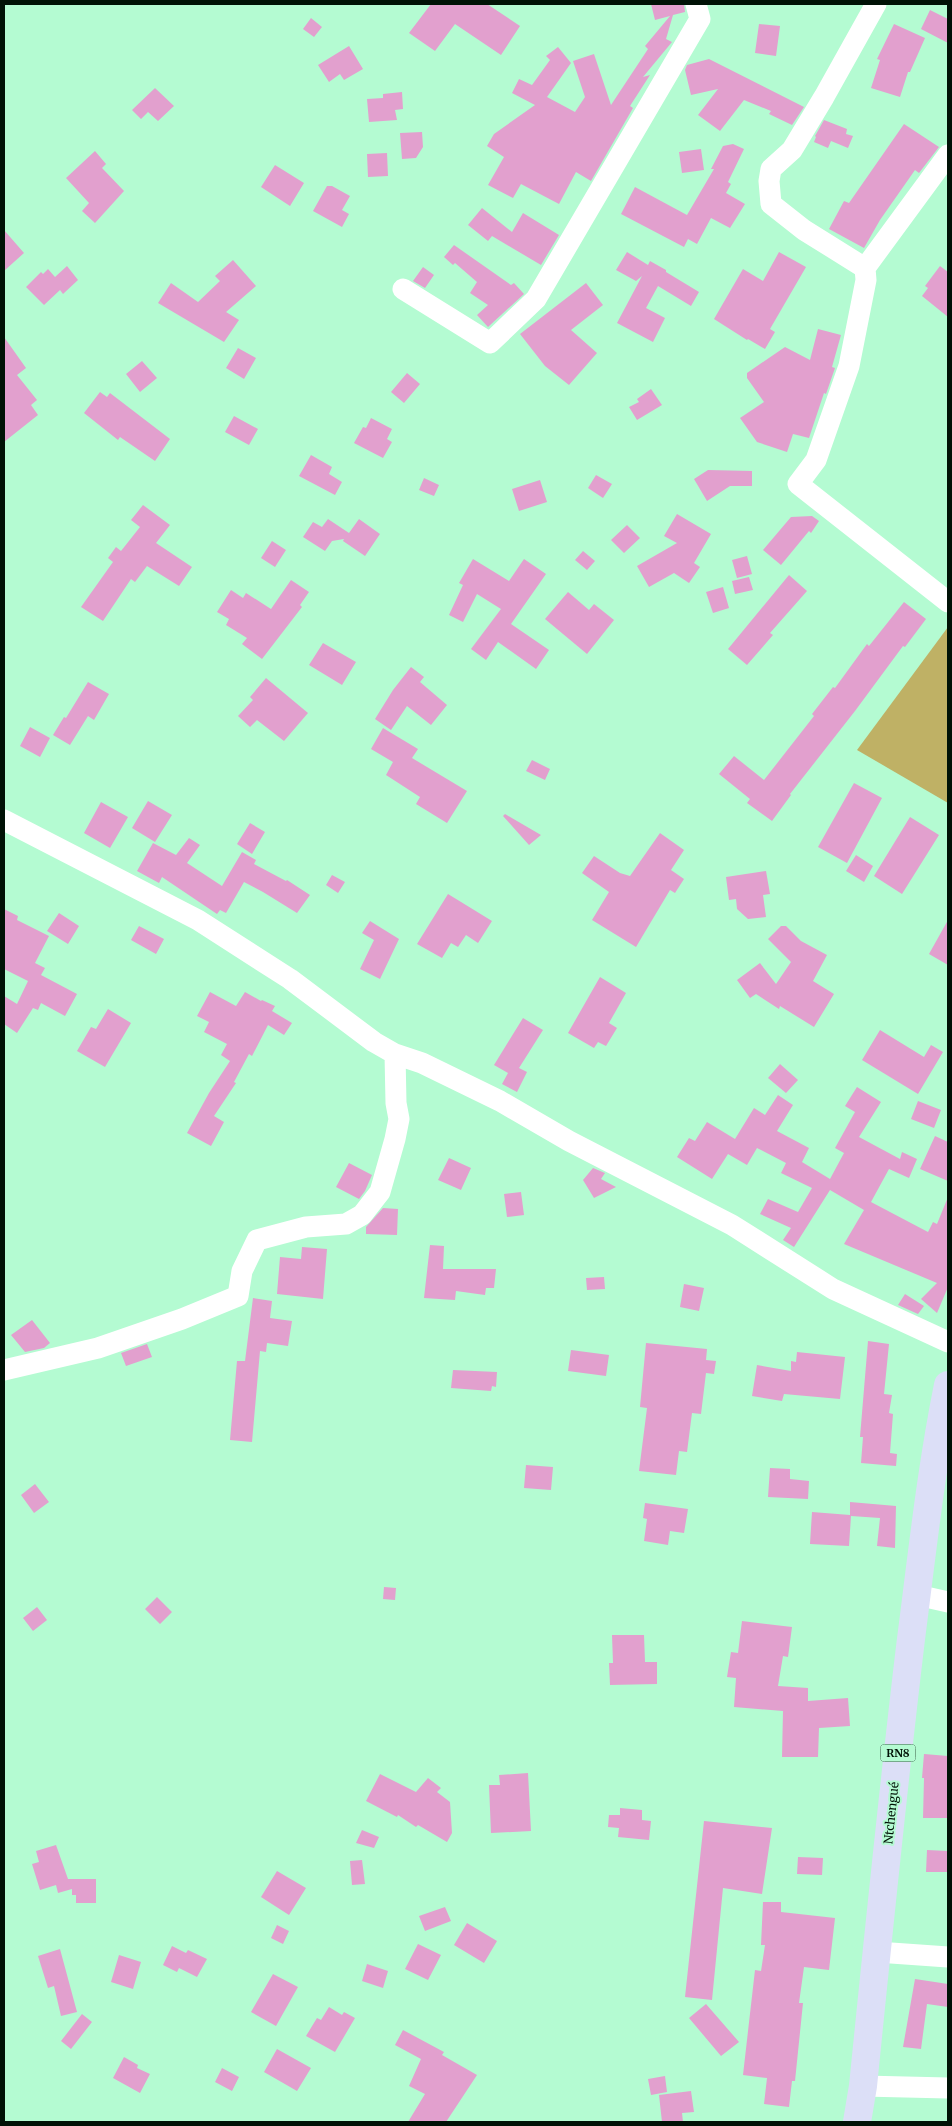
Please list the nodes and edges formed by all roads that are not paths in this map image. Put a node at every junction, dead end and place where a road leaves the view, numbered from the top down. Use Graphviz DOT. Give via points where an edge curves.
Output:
graph roads {
  1 [pos="696,4"];
  2 [pos="876,4"];
  3 [pos="948,155"];
  4 [pos="865,268"];
  5 [pos="402,289"];
  6 [pos="948,602"];
  7 [pos="4,820"];
  8 [pos="395,1054"];
  9 [pos="948,1342"];
  10 [pos="4,1370"];
  11 [pos="948,1385"];
  12 [pos="917,1595"];
  13 [pos="948,1602"];
  14 [pos="877,1952"];
  15 [pos="948,1957"];
  16 [pos="863,2086"];
  17 [pos="948,2088"];
  18 [pos="857,2122"];
  1 -- 5 [label="street" via="700,19 536,299 490,343"];
  2 -- 4 [label="street" via="792,150 770,168 769,181 771,204 776,210"];
  3 -- 4 [label="street"];
  4 -- 6 [label="street" via="866,280 849,366 816,460 798,484"];
  7 -- 8 [label="street" via="198,920 290,979"];
  8 -- 9 [label="street" via="422,1063 500,1101 568,1141 732,1225 833,1289"];
  8 -- 10 [label="street" via="399,1119 395,1139 380,1192 362,1215 346,1224 306,1227 257,1240 242,1271 238,1296 214,1307 98,1348"];
  11 -- 12 [label="main road, Ntchengué / RN8" via="934,1455"];
  12 -- 13 [label="street"];
  12 -- 14 [label="main road, Ntchengué / RN8"];
  14 -- 15 [label="street"];
  14 -- 16 [label="main road, Ntchengué / RN8"];
  16 -- 17 [label="street"];
  16 -- 18 [label="main road, Ntchengué / RN8"];
}
